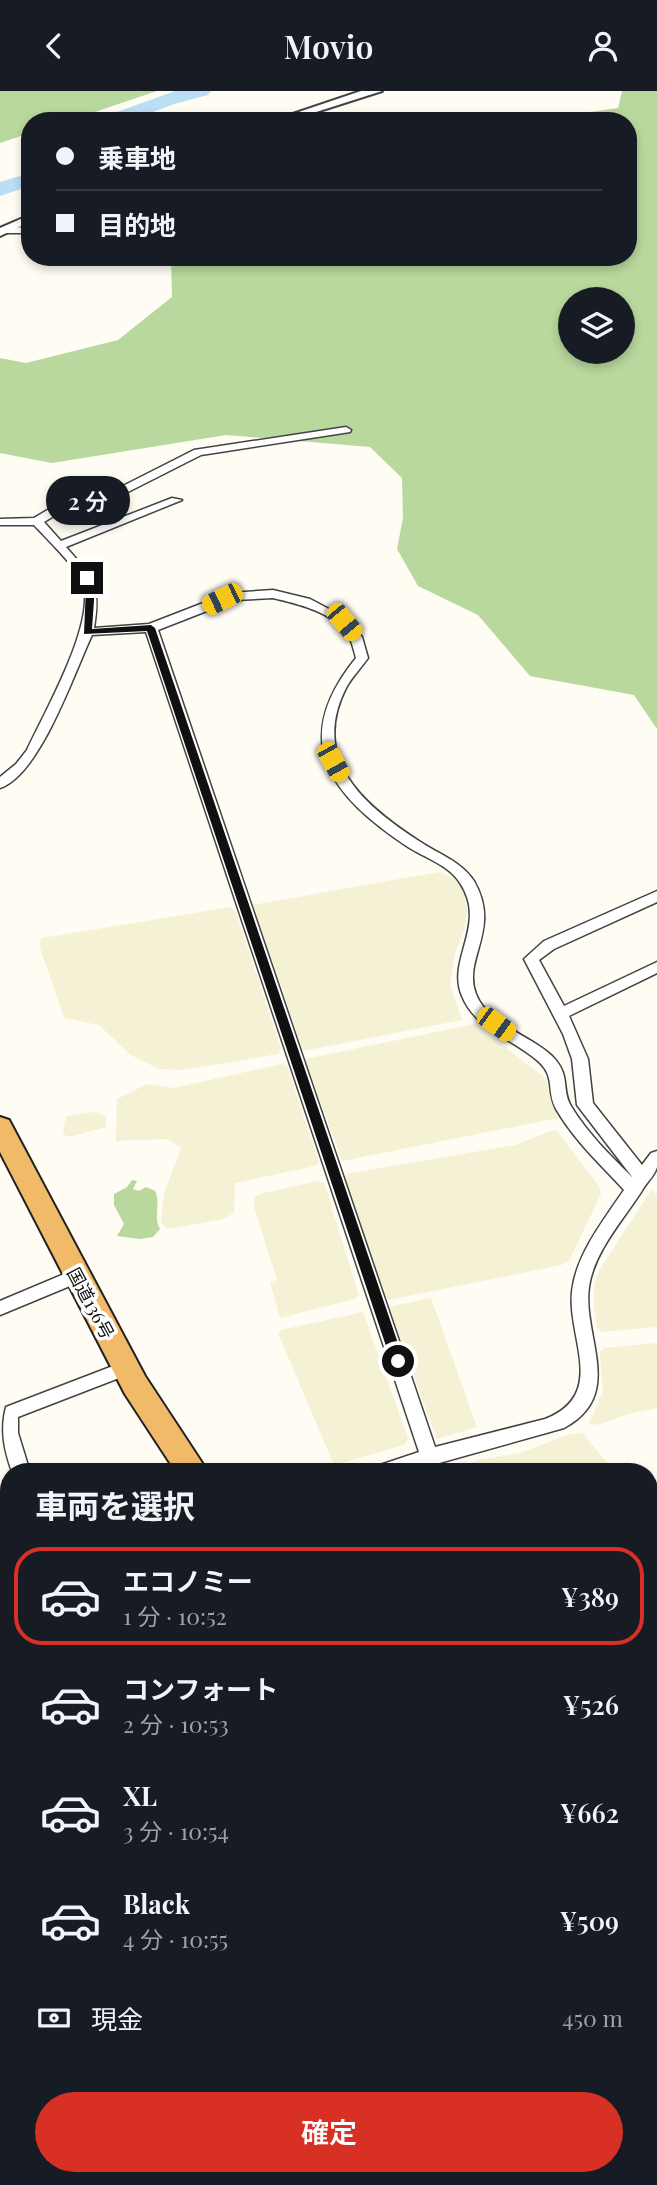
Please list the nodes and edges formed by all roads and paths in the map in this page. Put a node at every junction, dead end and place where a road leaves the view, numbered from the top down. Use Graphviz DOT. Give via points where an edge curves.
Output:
graph roads {
  1 [pos="377,91"];
  2 [pos="304,112"];
  3 [pos="21,222"];
  4 [pos="21,230"];
  5 [pos="1,231"];
  6 [pos="346,430"];
  7 [pos="142,499"];
  8 [pos="176,499"];
  9 [pos="37,520"];
  10 [pos="0,522"];
  11 [pos="60,544"];
  12 [pos="151,628"];
  13 [pos="87,632"];
  14 [pos="0,784"];
  15 [pos="657,896"];
  16 [pos="657,967"];
  17 [pos="561,1014"];
  18 [pos="0,1127"];
  19 [pos="657,1157"];
  20 [pos="638,1183"];
  21 [pos="76,1276"];
  22 [pos="0,1308"];
  23 [pos="126,1368"];
  24 [pos="429,1456"];
  25 [pos="19,1463"];
  26 [pos="187,1463"];
  27 [pos="409,1463"];
  1 -- 2 [label="street"];
  3 -- 5 [label="street"];
  4 -- 5 [label="street"];
  6 -- 7 [label="street" via="198,452 183,458"];
  7 -- 8 [label="street"];
  7 -- 9 [label="street" via="65,503"];
  7 -- 11 [label="street"];
  9 -- 10 [label="street"];
  9 -- 11 [label="street"];
  11 -- 13 [label="street" via="91,586"];
  12 -- 13 [label="street"];
  12 -- 20 [label="street" via="245,594 291,597 344,622 356,637 362,657 339,691 327,743 344,783 364,806 463,876 479,922 468,975 470,998 554,1069 563,1107 596,1150"];
  12 -- 24 [label="street"];
  13 -- 14 [label="street" via="33,751"];
  15 -- 17 [label="street" via="533,954 533,965"];
  16 -- 17 [label="street"];
  17 -- 20 [label="street" via="580,1059 585,1105"];
  18 -- 21 [label="highway, 国道136号"];
  19 -- 20 [label="street"];
  20 -- 24 [label="street" via="580,1283 589,1388 576,1410 553,1424"];
  21 -- 22 [label="street"];
  21 -- 23 [label="highway, 国道136号"];
  23 -- 25 [label="street" via="12,1412 8,1423"];
  23 -- 26 [label="highway, 国道136号"];
  24 -- 27 [label="street"];
}
